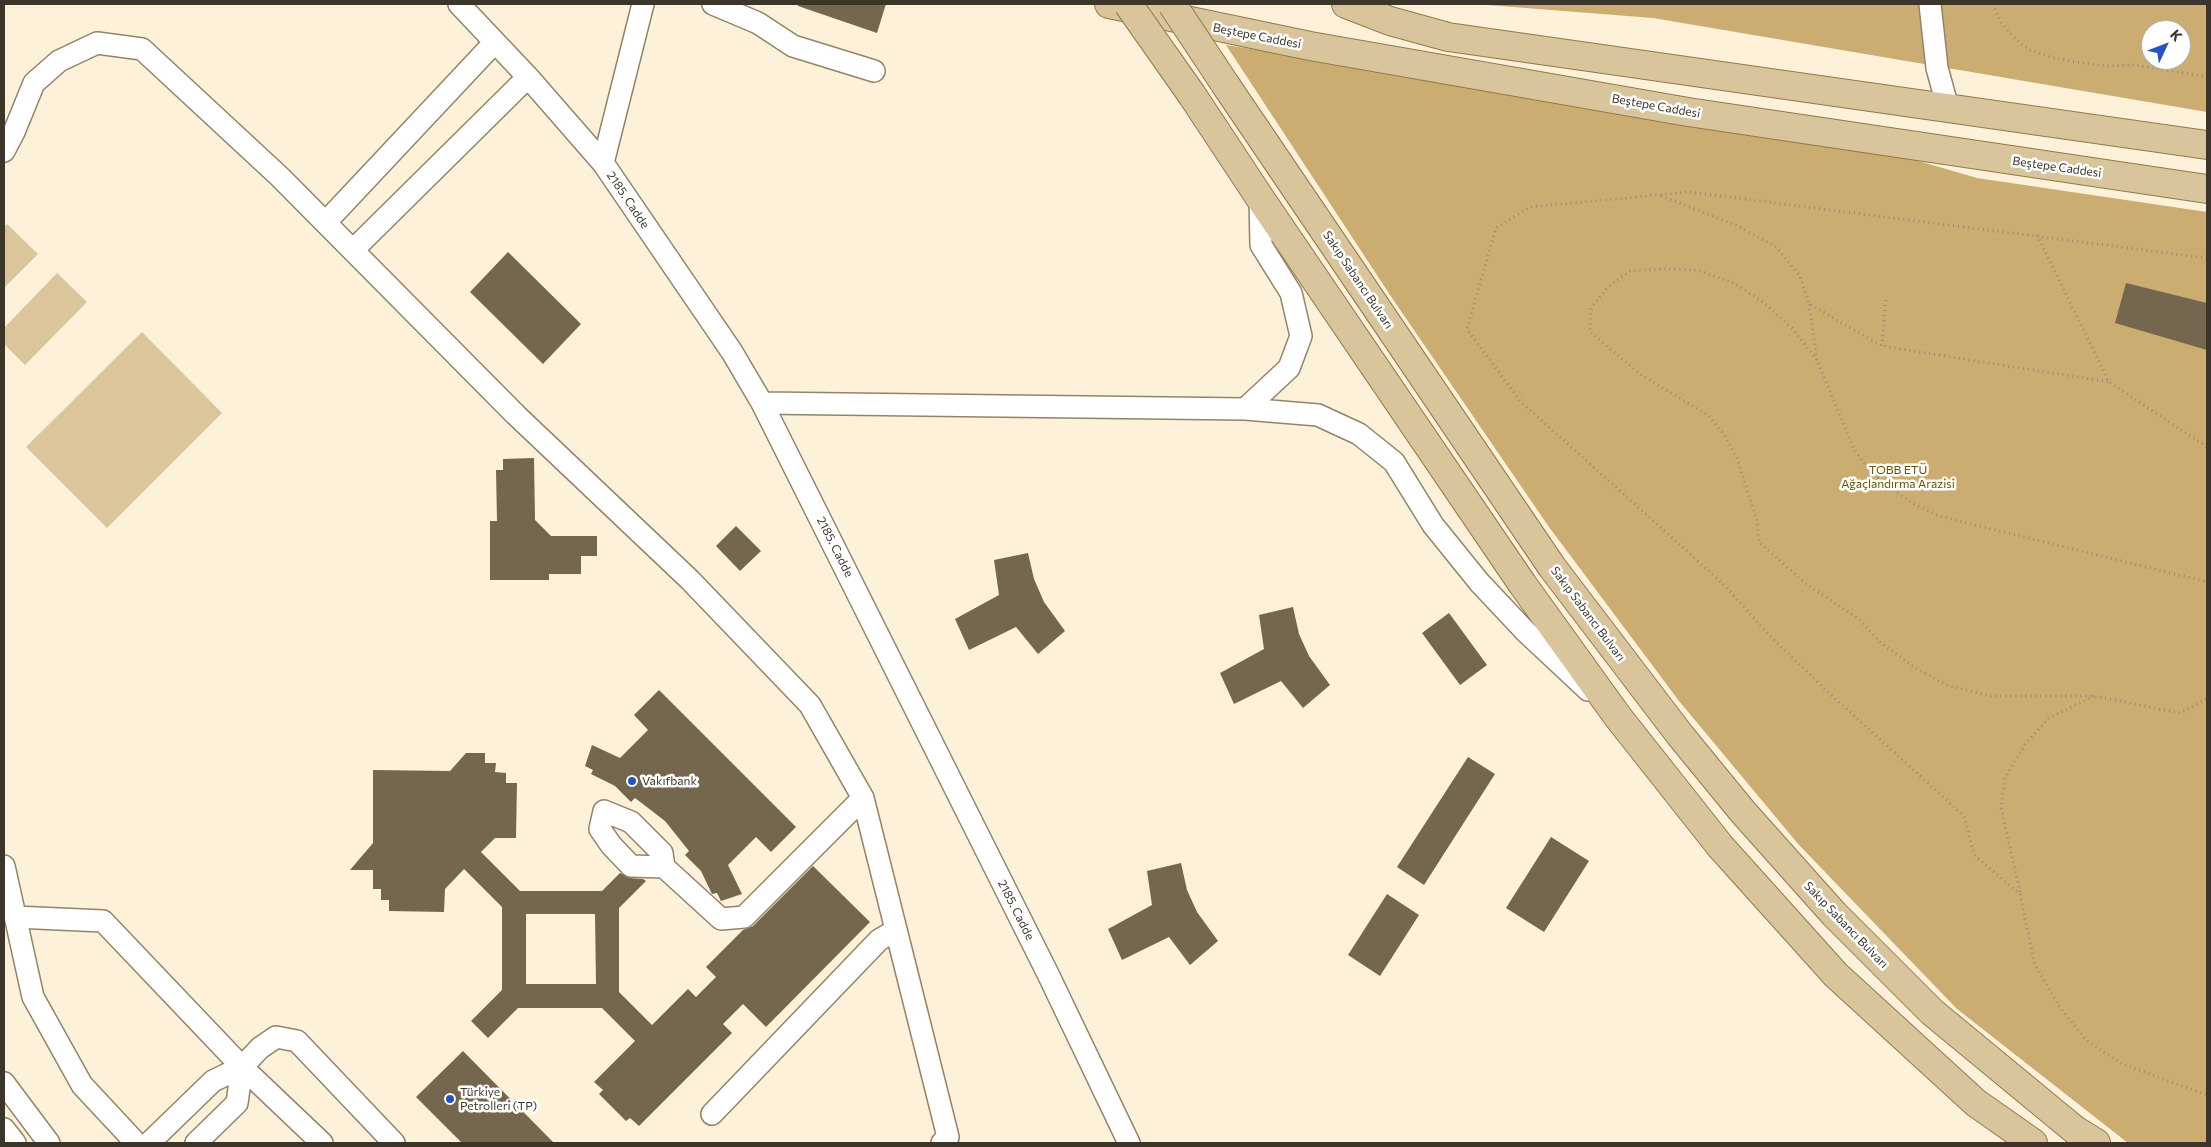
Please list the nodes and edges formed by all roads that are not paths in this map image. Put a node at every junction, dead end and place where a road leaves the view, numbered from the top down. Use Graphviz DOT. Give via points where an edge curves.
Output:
graph roads {
  1 [pos="459,4"];
  2 [pos="643,4"];
  3 [pos="713,4"];
  4 [pos="1108,4"];
  5 [pos="1128,4"];
  6 [pos="1172,4"];
  7 [pos="1346,4"];
  8 [pos="1930,4"];
  9 [pos="495,42"];
  10 [pos="874,71"];
  11 [pos="528,77"];
  12 [pos="1948,108"];
  13 [pos="2207,145"];
  14 [pos="4,150"];
  15 [pos="603,163"];
  16 [pos="2207,189"];
  17 [pos="1260,198"];
  18 [pos="326,222"];
  19 [pos="353,250"];
  20 [pos="762,403"];
  21 [pos="1245,409"];
  22 [pos="1618,717"];
  23 [pos="863,798"];
  24 [pos="4,866"];
  25 [pos="664,867"];
  26 [pos="15,917"];
  27 [pos="896,930"];
  28 [pos="242,1067"];
  29 [pos="4,1083"];
  30 [pos="712,1114"];
  31 [pos="4,1129"];
  32 [pos="16,1143"];
  33 [pos="49,1143"];
  34 [pos="136,1143"];
  35 [pos="149,1143"];
  36 [pos="196,1143"];
  37 [pos="322,1143"];
  38 [pos="394,1143"];
  39 [pos="942,1143"];
  40 [pos="1129,1143"];
  41 [pos="2033,1143"];
  42 [pos="2096,1143"];
  1 -- 9 [label="street, 2185. Cadde"];
  2 -- 15 [label="street"];
  3 -- 10 [label="street" via="758,23 793,46"];
  4 -- 16 [label="main road, Beştepe Caddesi" via="1310,46 1688,112"];
  5 -- 17 [label="main road, bridge"];
  6 -- 42 [label="main road, Sakıp Sabancı Bulvarı, bridge" via="1552,567 1680,735 1834,914 1932,1012 2075,1130"];
  7 -- 12 [label="main road" via="1390,21 1448,37"];
  8 -- 12 [label="street" via="1937,68"];
  9 -- 11 [label="street, 2185. Cadde"];
  9 -- 18 [label="street"];
  11 -- 15 [label="street, 2185. Cadde"];
  11 -- 19 [label="street"];
  12 -- 13 [label="main road"];
  14 -- 18 [label="street" via="34,84 59,62 97,43 142,49"];
  15 -- 20 [label="street, 2185. Cadde" via="732,352"];
  17 -- 21 [label="street" via="1261,245 1291,293 1301,336 1289,368"];
  17 -- 22 [label="main road" via="1523,585"];
  18 -- 19 [label="street"];
  19 -- 23 [label="street" via="516,415 690,580 810,705"];
  20 -- 21 [label="street"];
  20 -- 40 [label="street, 2185. Cadde" via="1044,965"];
  21 -- 22 [label="street" via="1318,415 1359,434 1394,462 1433,525 1479,582 1526,632"];
  22 -- 41 [label="main road" via="1720,846 1836,975 1976,1103"];
  23 -- 25 [label="street" via="744,917 721,919"];
  23 -- 27 [label="street"];
  24 -- 26 [label="street"];
  26 -- 28 [label="street" via="104,921"];
  26 -- 34 [label="street" via="33,997 82,1085"];
  27 -- 30 [label="street" via="879,940"];
  27 -- 39 [label="street" via="948,1137"];
  28 -- 35 [label="street" via="213,1081"];
  28 -- 36 [label="street" via="236,1103"];
  28 -- 37 [label="street"];
  28 -- 38 [label="street" via="276,1037 297,1041"];
  29 -- 33 [label="street"];
  31 -- 32 [label="street"];
}
